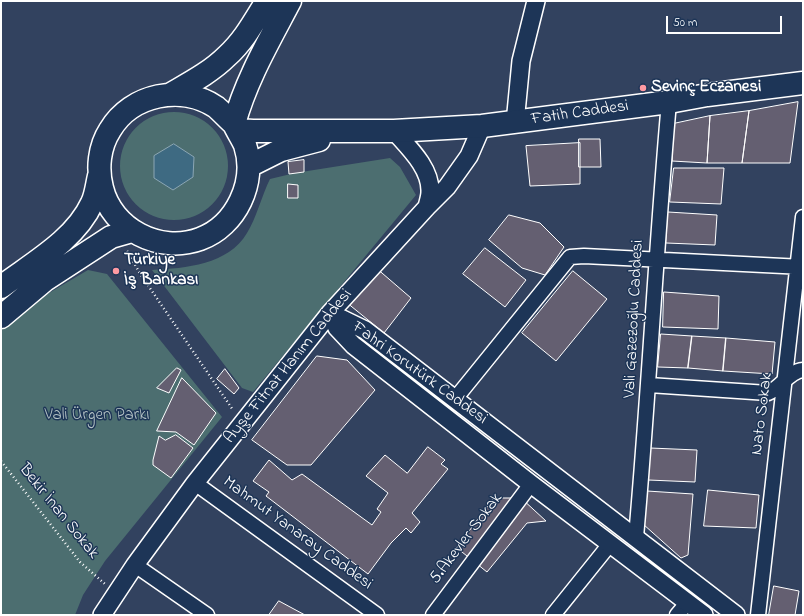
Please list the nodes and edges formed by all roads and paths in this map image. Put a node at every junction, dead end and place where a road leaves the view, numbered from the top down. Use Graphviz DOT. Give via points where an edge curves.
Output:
graph roads {
  1 [pos="267,1"];
  2 [pos="290,1"];
  3 [pos="536,1"];
  4 [pos="803,83"];
  5 [pos="170,94"];
  6 [pos="669,102"];
  7 [pos="516,122"];
  8 [pos="482,126"];
  9 [pos="235,127"];
  10 [pos="355,131"];
  11 [pos="394,131"];
  12 [pos="249,166"];
  13 [pos="99,176"];
  14 [pos="426,207"];
  15 [pos="803,217"];
  16 [pos="124,233"];
  17 [pos="655,259"];
  18 [pos="800,267"];
  19 [pos="1,287"];
  20 [pos="330,313"];
  21 [pos="1,317"];
  22 [pos="803,370"];
  23 [pos="785,380"];
  24 [pos="649,385"];
  25 [pos="455,399"];
  26 [pos="243,423"];
  27 [pos="1,461"];
  28 [pos="195,483"];
  29 [pos="531,484"];
  30 [pos="636,537"];
  31 [pos="610,544"];
  32 [pos="135,565"];
  33 [pos="116,594"];
  34 [pos="682,609"];
  35 [pos="102,615"];
  36 [pos="207,615"];
  37 [pos="377,615"];
  38 [pos="432,615"];
  39 [pos="553,615"];
  40 [pos="704,615"];
  41 [pos="736,615"];
  42 [pos="758,615"];
  1 -- 5 [label="main road" via="240,43 227,57 205,74"];
  2 -- 9 [label="main road" via="240,99"];
  3 -- 7 [label="street" via="521,61"];
  4 -- 6 [label="main road, Fatih Caddesi"];
  5 -- 9 [label="main road" via="194,97 216,107"];
  5 -- 13 [label="main road" via="147,99 126,111 110,129 101,152"];
  6 -- 7 [label="main road, Fatih Caddesi"];
  6 -- 17 [label="street, Vali Gazezoğlu Caddesi"];
  7 -- 8 [label="main road, Fatih Caddesi"];
  8 -- 11 [label="main road, Fatih Caddesi"];
  8 -- 14 [label="street, Ayşe Fitnat Hanım Caddesi" via="469,156 447,187"];
  9 -- 10 [label="main road, Fatih Caddesi"];
  9 -- 12 [label="main road" via="245,145"];
  10 -- 11 [label="main road, Fatih Caddesi"];
  10 -- 12 [label="main road, Fatih Caddesi" via="293,146"];
  11 -- 14 [label="street" via="418,159 426,173 430,191"];
  12 -- 16 [label="main road" via="246,189 236,211 220,228 200,240 176,244"];
  13 -- 16 [label="main road" via="104,197"];
  13 -- 19 [label="main road" via="92,202 80,223 61,242"];
  14 -- 20 [label="street, Ayşe Fitnat Hanım Caddesi"];
  15 -- 18 [label="street, Nato Sokak"];
  16 -- 21 [label="main road" via="111,237 45,280"];
  16 -- 26 [label="path" via="145,282"];
  17 -- 18 [label="street"];
  17 -- 24 [label="street, Vali Gazezoğlu Caddesi"];
  17 -- 25 [label="street" via="570,257"];
  18 -- 23 [label="street, Nato Sokak"];
  20 -- 25 [label="street, Fahri Korutürk Caddesi" via="365,330"];
  20 -- 26 [label="street, Ayşe Fitnat Hanım Caddesi"];
  20 -- 29 [label="street, Fahri Korutürk Caddesi" via="337,328 353,345"];
  22 -- 23 [label="street" via="797,371"];
  23 -- 24 [label="street" via="778,388 768,393"];
  23 -- 42 [label="street, Nato Sokak"];
  24 -- 30 [label="street, Vali Gazezoğlu Caddesi"];
  25 -- 30 [label="street, Fahri Korutürk Caddesi"];
  26 -- 28 [label="street, Ayşe Fitnat Hanım Caddesi"];
  27 -- 33 [label="path, Bekir İnan Sokak" via="80,562"];
  28 -- 32 [label="street, Ayşe Fitnat Hanım Caddesi"];
  28 -- 37 [label="street, Mahmut Yanaray Caddesi"];
  29 -- 31 [label="street, Fahri Korutürk Caddesi"];
  29 -- 38 [label="street, 5.Akevler Sokak"];
  30 -- 41 [label="street, Fahri Korutürk Caddesi"];
  31 -- 34 [label="street, Fahri Korutürk Caddesi"];
  31 -- 39 [label="street"];
  32 -- 33 [label="street, Ayşe Fitnat Hanım Caddesi"];
  32 -- 36 [label="street"];
  33 -- 35 [label="street, Ayşe Fitnat Hanım Caddesi"];
  34 -- 40 [label="street, Fahri Korutürk Caddesi"];
}
